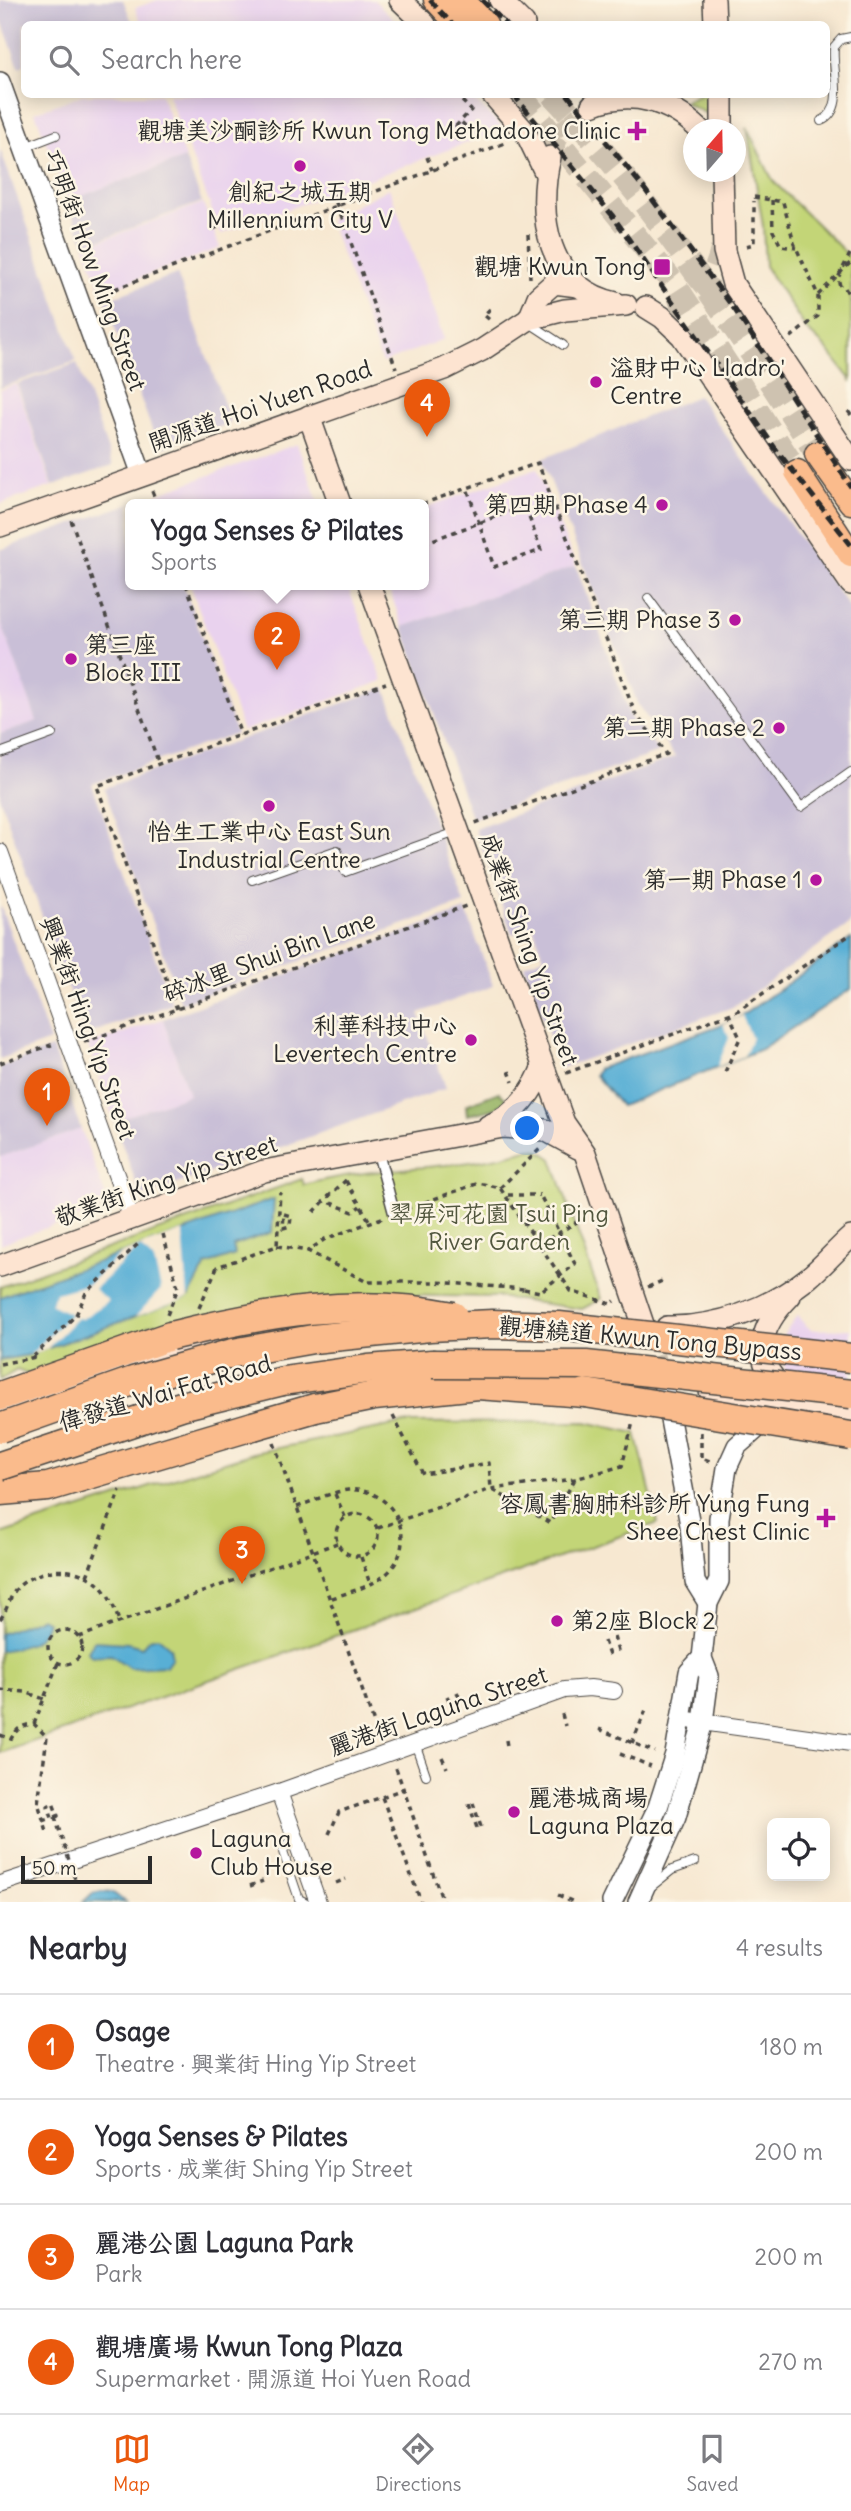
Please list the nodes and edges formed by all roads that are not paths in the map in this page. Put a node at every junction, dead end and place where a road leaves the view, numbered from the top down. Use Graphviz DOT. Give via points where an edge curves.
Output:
graph roads {
  1 [pos="400,0"];
  2 [pos="436,0"];
  3 [pos="462,0"];
  4 [pos="500,0"];
  5 [pos="713,0"];
  6 [pos="422,21"];
  7 [pos="455,21"];
  8 [pos="482,21"];
  9 [pos="521,21"];
  10 [pos="715,21"];
  11 [pos="851,37"];
  12 [pos="0,82"];
  13 [pos="496,98"];
  14 [pos="613,98"];
  15 [pos="658,98"];
  16 [pos="722,98"];
  17 [pos="592,104"];
  18 [pos="685,119"];
  19 [pos="722,119"];
  20 [pos="821,121"];
  21 [pos="56,135"];
  22 [pos="25,147"];
  23 [pos="722,182"];
  24 [pos="578,286"];
  25 [pos="636,306"];
  26 [pos="670,307"];
  27 [pos="527,320"];
  28 [pos="563,345"];
  29 [pos="309,416"];
  30 [pos="817,454"];
  31 [pos="851,460"];
  32 [pos="797,472"];
  33 [pos="147,483"];
  34 [pos="338,499"];
  35 [pos="851,502"];
  36 [pos="0,526"];
  37 [pos="851,555"];
  38 [pos="851,584"];
  39 [pos="371,590"];
  40 [pos="648,598"];
  41 [pos="52,734"];
  42 [pos="0,753"];
  43 [pos="851,772"];
  44 [pos="465,828"];
  45 [pos="0,852"];
  46 [pos="252,880"];
  47 [pos="552,1070"];
  48 [pos="476,1131"];
  49 [pos="377,1149"];
  50 [pos="585,1153"];
  51 [pos="394,1213"];
  52 [pos="132,1219"];
  53 [pos="851,1237"];
  54 [pos="0,1266"];
  55 [pos="806,1280"];
  56 [pos="493,1324"];
  57 [pos="644,1327"];
  58 [pos="851,1358"];
  59 [pos="432,1364"];
  60 [pos="663,1383"];
  61 [pos="477,1385"];
  62 [pos="851,1394"];
  63 [pos="0,1396"];
  64 [pos="41,1397"];
  65 [pos="809,1407"];
  66 [pos="0,1413"];
  67 [pos="851,1415"];
  68 [pos="0,1428"];
  69 [pos="851,1436"];
  70 [pos="63,1451"];
  71 [pos="0,1466"];
  72 [pos="0,1481"];
  73 [pos="0,1491"];
  74 [pos="708,1603"];
  75 [pos="702,1658"];
  76 [pos="614,1692"];
  77 [pos="681,1719"];
  78 [pos="703,1722"];
  79 [pos="415,1743"];
  80 [pos="851,1743"];
  81 [pos="426,1775"];
  82 [pos="279,1791"];
  83 [pos="293,1832"];
  84 [pos="695,1862"];
  85 [pos="0,1884"];
  86 [pos="638,1901"];
  87 [pos="305,1902"];
  88 [pos="318,1902"];
  89 [pos="612,1902"];
  1 -- 6 [label="main road"];
  2 -- 7 [label="highway"];
  3 -- 8 [label="highway"];
  4 -- 9 [label="main road"];
  5 -- 10 [label="main road"];
  11 -- 20 [label="lane" via="834,47 835,105"];
  12 -- 22 [label="street, 巧明街 How Ming Street"];
  13 -- 24 [label="main road" via="548,166 549,245 560,268"];
  14 -- 17 [label="main road"];
  15 -- 18 [label="main road"];
  16 -- 19 [label="main road"];
  21 -- 22 [label="lane"];
  22 -- 33 [label="street, 巧明街 How Ming Street"];
  23 -- 31 [label="main road" via="722,240 741,301"];
  24 -- 25 [label="main road" via="607,301"];
  24 -- 27 [label="main road, 開源道 Hoi Yuen Road" via="554,283 538,297"];
  25 -- 26 [label="main road"];
  25 -- 27 [label="main road, 開源道 Hoi Yuen Road" via="565,310"];
  25 -- 38 [label="main road" via="662,317 682,336"];
  27 -- 28 [label="lane"];
  27 -- 29 [label="main road, 開源道 Hoi Yuen Road" via="444,369"];
  29 -- 33 [label="main road, 開源道 Hoi Yuen Road"];
  29 -- 34 [label="main road"];
  30 -- 35 [label="highway"];
  32 -- 37 [label="highway"];
  33 -- 36 [label="main road, 開源道 Hoi Yuen Road"];
  39 -- 44 [label="main road, 成業街 Shing Yip Street"];
  40 -- 43 [label="lane" via="802,807"];
  41 -- 42 [label="lane"];
  44 -- 46 [label="lane" via="345,872 338,850"];
  44 -- 47 [label="main road, 成業街 Shing Yip Street"];
  45 -- 52 [label="street, 興業街 Hing Yip Street"];
  47 -- 48 [label="main road, 敬業街 King Yip Street" via="513,1111"];
  47 -- 50 [label="main road, 成業街 Shing Yip Street" via="564,1123"];
  48 -- 49 [label="main road, 敬業街 King Yip Street"];
  48 -- 50 [label="main road, 敬業街 King Yip Street" via="503,1127 545,1130"];
  49 -- 51 [label="street"];
  49 -- 52 [label="main road, 敬業街 King Yip Street" via="264,1171"];
  50 -- 57 [label="main road, 成業街 Shing Yip Street"];
  52 -- 54 [label="main road, 敬業街 King Yip Street"];
  53 -- 55 [label="main road"];
  55 -- 57 [label="main road, 偉發道 Wai Fat Road" via="724,1321 693,1328"];
  55 -- 65 [label="main road" via="769,1318 762,1345 775,1380"];
  56 -- 58 [label="highway, 觀塘繞道 Kwun Tong Bypass, bridge" via="559,1326"];
  56 -- 63 [label="highway, bridge" via="425,1310 370,1306 269,1313 170,1336"];
  56 -- 68 [label="highway, 觀塘繞道 Kwun Tong Bypass, bridge" via="313,1339 233,1353 133,1381"];
  57 -- 64 [label="main road, 偉發道 Wai Fat Road" via="442,1315 312,1323 132,1363"];
  59 -- 61 [label="highway"];
  59 -- 62 [label="highway, 觀塘繞道 Kwun Tong Bypass, bridge" via="586,1365"];
  59 -- 71 [label="highway, 觀塘繞道 Kwun Tong Bypass, bridge" via="308,1376 239,1390"];
  60 -- 65 [label="main road, 偉發道 Wai Fat Road"];
  60 -- 70 [label="main road, 偉發道 Wai Fat Road" via="558,1368 466,1364 313,1379 242,1393"];
  60 -- 74 [label="street" via="690,1525 695,1581"];
  61 -- 69 [label="highway, bridge" via="585,1393"];
  61 -- 73 [label="highway, bridge" via="374,1396 299,1412 48,1487"];
  64 -- 66 [label="main road, 偉發道 Wai Fat Road"];
  64 -- 70 [label="main road" via="74,1410 78,1422 75,1435"];
  65 -- 67 [label="main road, 偉發道 Wai Fat Road"];
  65 -- 74 [label="street" via="780,1412 759,1424 737,1446 727,1468 719,1518 719,1581"];
  70 -- 72 [label="main road, 偉發道 Wai Fat Road"];
  74 -- 75 [label="street"];
  75 -- 77 [label="street" via="689,1672"];
  75 -- 78 [label="street" via="709,1675"];
  76 -- 79 [label="street, 麗港街 Laguna Street" via="564,1690"];
  77 -- 78 [label="street"];
  77 -- 89 [label="street" via="658,1807"];
  78 -- 80 [label="street"];
  78 -- 86 [label="street" via="676,1817"];
  79 -- 81 [label="lane"];
  79 -- 82 [label="street, 麗港街 Laguna Street"];
  82 -- 83 [label="street"];
  82 -- 85 [label="street, 麗港街 Laguna Street"];
  83 -- 87 [label="lane" via="282,1852 299,1899"];
  83 -- 88 [label="street"];
  84 -- 86 [label="lane" via="672,1870"];
}
